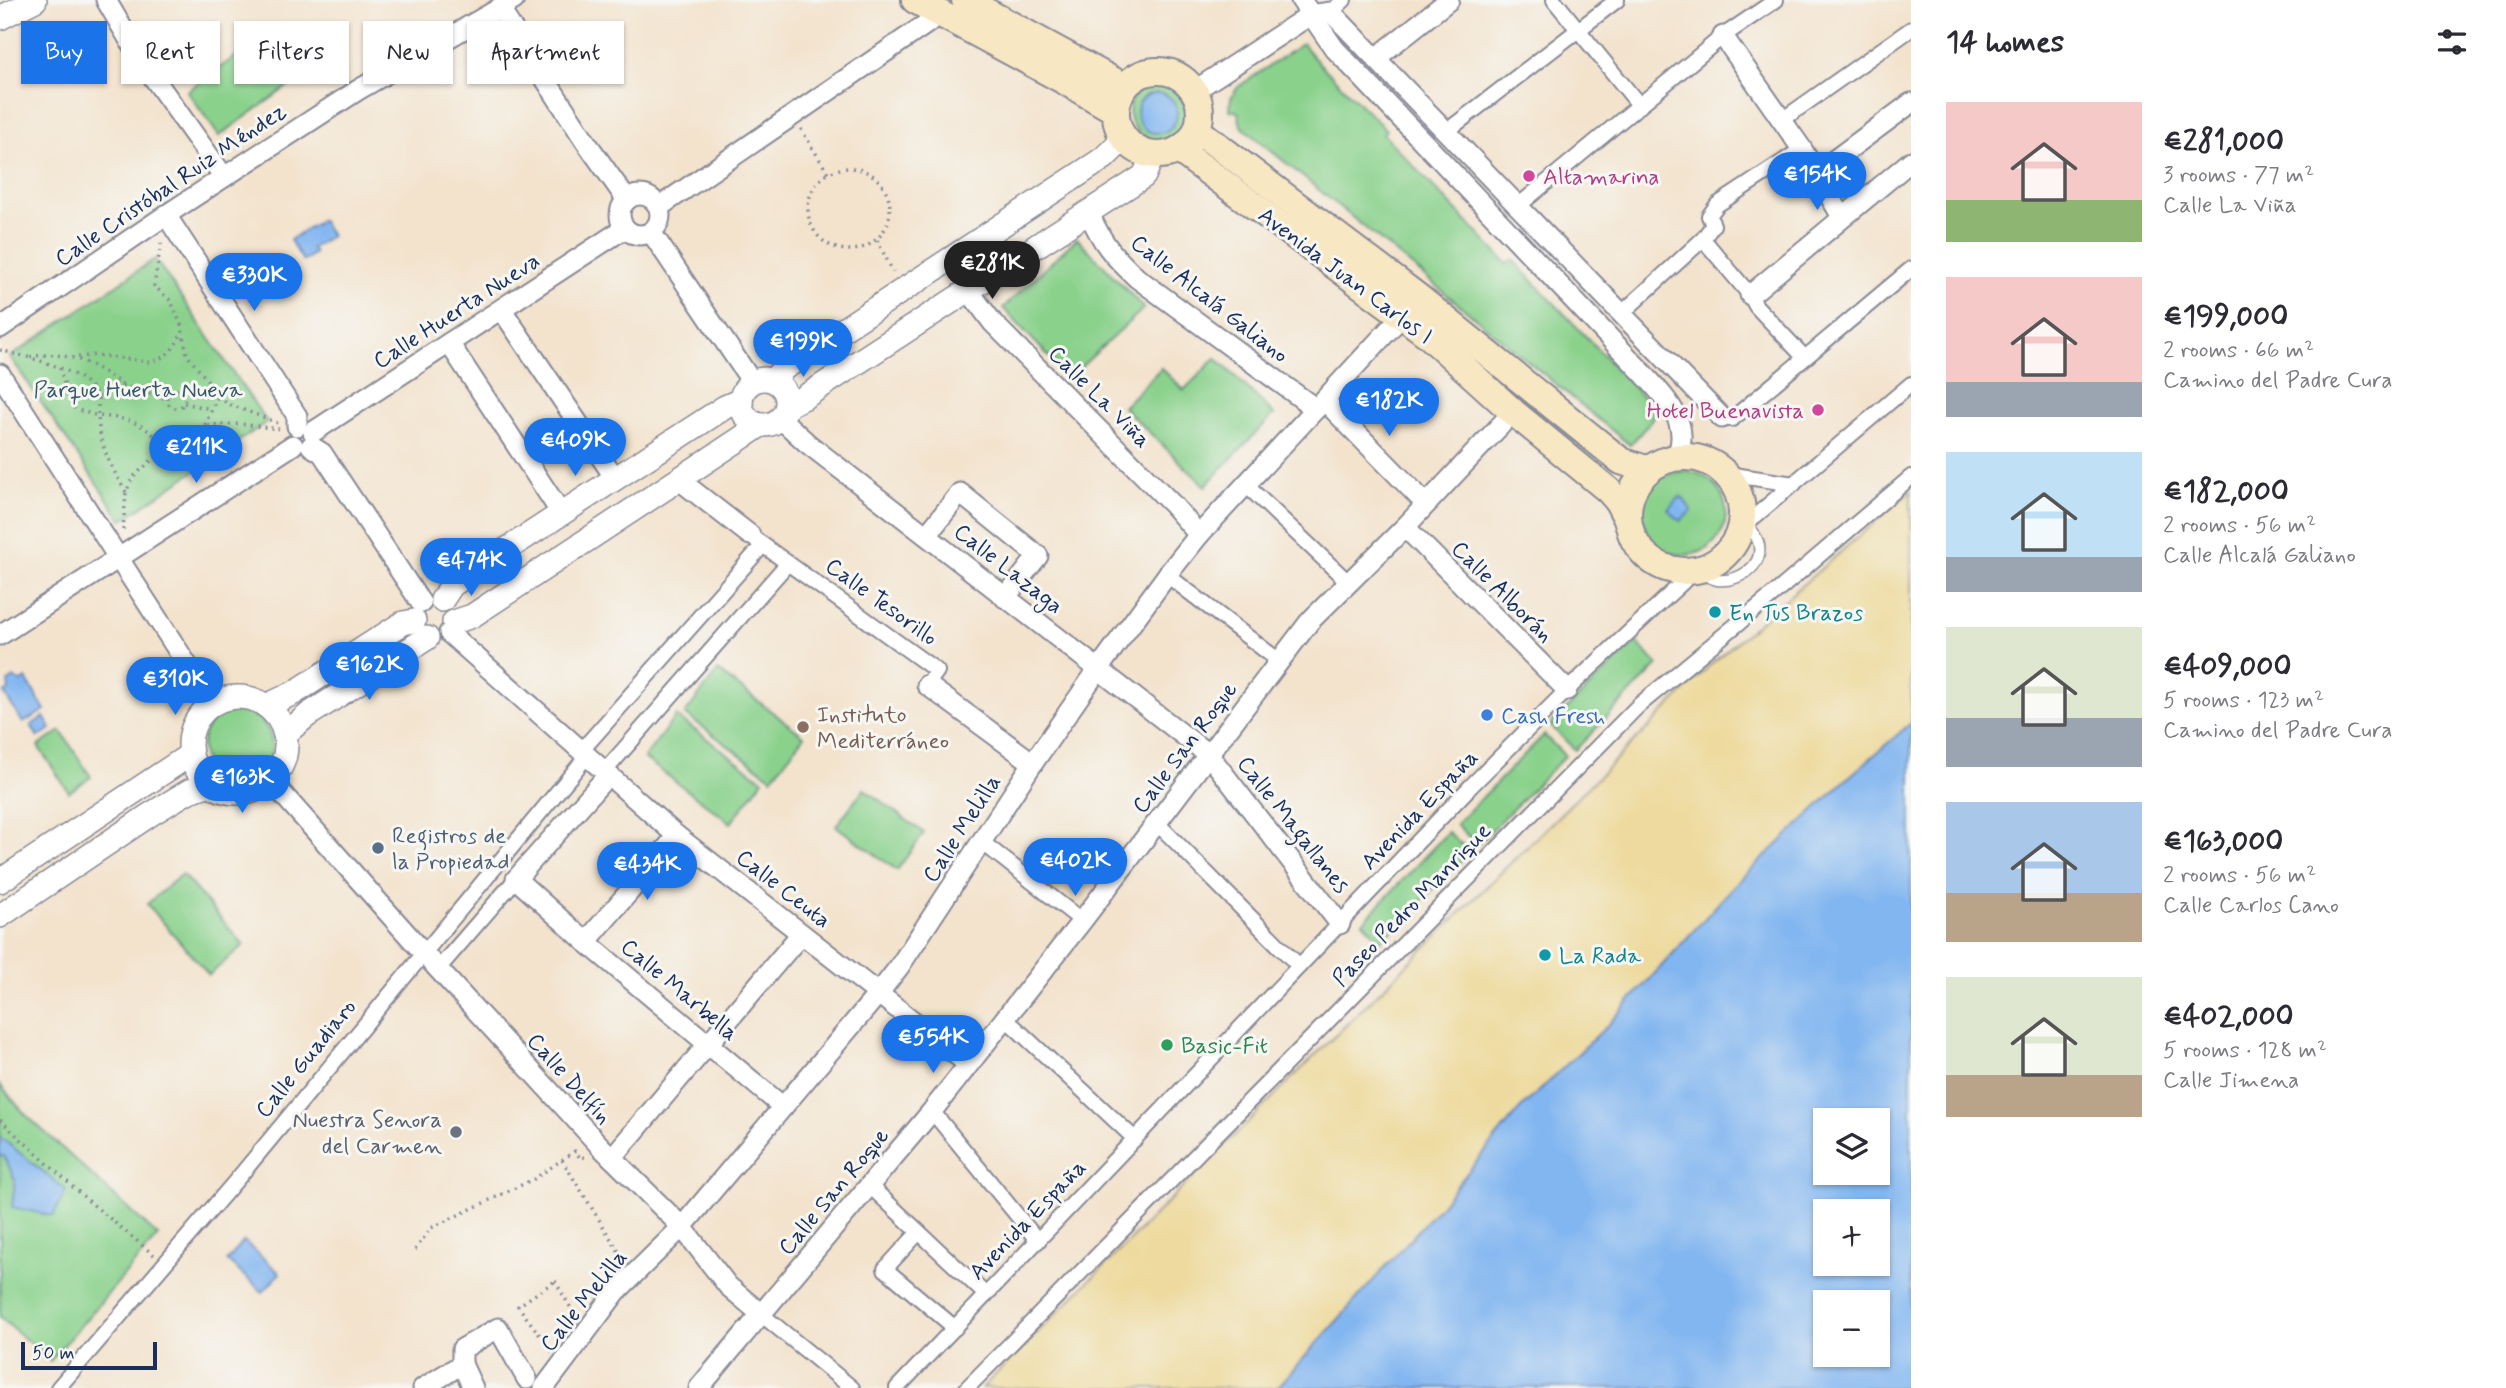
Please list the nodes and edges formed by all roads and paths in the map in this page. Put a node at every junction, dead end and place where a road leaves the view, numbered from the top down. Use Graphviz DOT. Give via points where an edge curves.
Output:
graph roads {
  1 [pos="35,0"];
  2 [pos="106,0"];
  3 [pos="915,0"];
  4 [pos="965,0"];
  5 [pos="1449,0"];
  6 [pos="1554,0"];
  7 [pos="1617,0"];
  8 [pos="1776,0"];
  9 [pos="506,4"];
  10 [pos="1338,6"];
  11 [pos="1305,8"];
  12 [pos="941,14"];
  13 [pos="0,18"];
  14 [pos="1578,28"];
  15 [pos="1911,29"];
  16 [pos="1723,36"];
  17 [pos="1376,58"];
  18 [pos="1194,91"];
  19 [pos="1120,99"];
  20 [pos="1911,103"];
  21 [pos="1640,106"];
  22 [pos="793,115"];
  23 [pos="1782,120"];
  24 [pos="1447,131"];
  25 [pos="1124,138"];
  26 [pos="1188,140"];
  27 [pos="1428,148"];
  28 [pos="1802,149"];
  29 [pos="1153,155"];
  30 [pos="1911,161"];
  31 [pos="1817,173"];
  32 [pos="829,174"];
  33 [pos="224,177"];
  34 [pos="627,200"];
  35 [pos="1518,206"];
  36 [pos="659,207"];
  37 [pos="1088,213"];
  38 [pos="166,215"];
  39 [pos="1842,217"];
  40 [pos="1499,223"];
  41 [pos="625,228"];
  42 [pos="651,232"];
  43 [pos="1703,239"];
  44 [pos="877,240"];
  45 [pos="1911,269"];
  46 [pos="902,291"];
  47 [pos="968,291"];
  48 [pos="1750,295"];
  49 [pos="1410,307"];
  50 [pos="502,310"];
  51 [pos="1621,314"];
  52 [pos="0,328"];
  53 [pos="1603,330"];
  54 [pos="183,332"];
  55 [pos="449,344"];
  56 [pos="0,349"];
  57 [pos="1662,356"];
  58 [pos="78,357"];
  59 [pos="1804,357"];
  60 [pos="28,358"];
  61 [pos="1634,363"];
  62 [pos="60,369"];
  63 [pos="0,374"];
  64 [pos="1911,384"];
  65 [pos="128,388"];
  66 [pos="755,388"];
  67 [pos="218,394"];
  68 [pos="98,397"];
  69 [pos="167,399"];
  70 [pos="184,404"];
  71 [pos="1320,405"];
  72 [pos="211,409"];
  73 [pos="1513,412"];
  74 [pos="98,416"];
  75 [pos="776,416"];
  76 [pos="1722,418"];
  77 [pos="205,425"];
  78 [pos="301,436"];
  79 [pos="172,450"];
  80 [pos="1676,457"];
  81 [pos="1649,470"];
  82 [pos="1727,474"];
  83 [pos="1911,477"];
  84 [pos="615,478"];
  85 [pos="678,479"];
  86 [pos="1794,484"];
  87 [pos="1246,485"];
  88 [pos="127,493"];
  89 [pos="1425,503"];
  90 [pos="561,513"];
  91 [pos="1628,521"];
  92 [pos="1743,524"];
  93 [pos="1405,527"];
  94 [pos="927,535"];
  95 [pos="1199,535"];
  96 [pos="756,540"];
  97 [pos="120,558"];
  98 [pos="788,562"];
  99 [pos="1692,571"];
  100 [pos="1167,575"];
  101 [pos="1348,582"];
  102 [pos="1005,597"];
  103 [pos="435,620"];
  104 [pos="0,635"];
  105 [pos="1279,662"];
  106 [pos="1098,668"];
  107 [pos="927,685"];
  108 [pos="1567,690"];
  109 [pos="213,705"];
  110 [pos="266,706"];
  111 [pos="285,734"];
  112 [pos="584,753"];
  113 [pos="191,754"];
  114 [pos="1209,755"];
  115 [pos="1033,764"];
  116 [pos="606,774"];
  117 [pos="271,781"];
  118 [pos="210,784"];
  119 [pos="1157,823"];
  120 [pos="677,836"];
  121 [pos="982,842"];
  122 [pos="516,879"];
  123 [pos="0,881"];
  124 [pos="0,916"];
  125 [pos="1082,921"];
  126 [pos="1340,924"];
  127 [pos="801,934"];
  128 [pos="586,942"];
  129 [pos="424,953"];
  130 [pos="1300,966"];
  131 [pos="438,969"];
  132 [pos="878,994"];
  133 [pos="1005,1018"];
  134 [pos="708,1045"];
  135 [pos="968,1064"];
  136 [pos="783,1107"];
  137 [pos="932,1111"];
  138 [pos="0,1120"];
  139 [pos="1135,1139"];
  140 [pos="569,1156"];
  141 [pos="612,1158"];
  142 [pos="562,1160"];
  143 [pos="871,1186"];
  144 [pos="682,1227"];
  145 [pos="918,1233"];
  146 [pos="1038,1241"];
  147 [pos="415,1250"];
  148 [pos="165,1264"];
  149 [pos="633,1273"];
  150 [pos="986,1295"];
  151 [pos="518,1306"];
  152 [pos="761,1314"];
  153 [pos="955,1328"];
  154 [pos="462,1356"];
  155 [pos="527,1379"];
  156 [pos="58,1388"];
  157 [pos="423,1388"];
  158 [pos="473,1388"];
  159 [pos="546,1388"];
  160 [pos="699,1388"];
  161 [pos="852,1388"];
  162 [pos="897,1388"];
  163 [pos="967,1388"];
  1 -- 13 [label="street"];
  2 -- 33 [label="street" via="141,60"];
  3 -- 12 [label="main road"];
  4 -- 19 [label="main road"];
  5 -- 17 [label="street"];
  6 -- 14 [label="street"];
  7 -- 14 [label="street"];
  8 -- 16 [label="street"];
  9 -- 33 [label="street, Calle Cristóbal Ruiz Méndez" via="358,90"];
  9 -- 34 [label="street" via="586,142"];
  10 -- 11 [label="street"];
  10 -- 17 [label="street"];
  11 -- 18 [label="street"];
  11 -- 27 [label="street" via="1334,48"];
  12 -- 19 [label="main road" via="1061,79"];
  12 -- 22 [label="street"];
  14 -- 21 [label="street"];
  14 -- 24 [label="street"];
  15 -- 23 [label="street"];
  16 -- 21 [label="street"];
  16 -- 23 [label="street"];
  17 -- 24 [label="street"];
  18 -- 19 [label="main road" via="1174,74 1147,72 1135,78"];
  18 -- 26 [label="main road" via="1200,117"];
  19 -- 25 [label="main road" via="1117,125"];
  20 -- 31 [label="street"];
  21 -- 35 [label="street"];
  22 -- 32 [label="path"];
  22 -- 36 [label="street"];
  23 -- 28 [label="street"];
  24 -- 27 [label="street"];
  24 -- 35 [label="street"];
  25 -- 29 [label="main road"];
  25 -- 46 [label="street" via="1104,158"];
  26 -- 29 [label="main road" via="1166,155"];
  26 -- 49 [label="main road, Avenida Juan Carlos I"];
  27 -- 40 [label="street"];
  28 -- 31 [label="street"];
  28 -- 43 [label="street" via="1717,205 1709,216 1713,225"];
  29 -- 37 [label="street" via="1144,176"];
  30 -- 39 [label="street"];
  31 -- 39 [label="street"];
  32 -- 44 [label="path" via="859,169 883,186 891,210"];
  32 -- 44 [label="path" via="811,193 808,207 810,222 821,239 839,249 853,250"];
  33 -- 38 [label="street, Calle Cristóbal Ruiz Méndez"];
  34 -- 36 [label="street" via="648,197"];
  34 -- 41 [label="street" via="620,214"];
  35 -- 40 [label="street"];
  35 -- 51 [label="street"];
  36 -- 42 [label="street" via="659,221"];
  37 -- 47 [label="street"];
  37 -- 71 [label="street, Calle Alcalá Galiano" via="1101,240 1137,278"];
  38 -- 52 [label="street, Calle Cristóbal Ruiz Méndez"];
  38 -- 54 [label="path" via="154,286 171,301"];
  38 -- 78 [label="street, Calle Ceuta" via="297,416"];
  39 -- 48 [label="street"];
  40 -- 53 [label="street"];
  41 -- 42 [label="street" via="640,235"];
  41 -- 50 [label="street, Calle Huerta Nueva"];
  42 -- 66 [label="street"];
  43 -- 48 [label="street"];
  43 -- 51 [label="street"];
  44 -- 46 [label="path"];
  45 -- 59 [label="street"];
  46 -- 66 [label="street"];
  47 -- 75 [label="street"];
  47 -- 95 [label="street, Calle La Viña" via="993,323"];
  48 -- 59 [label="street"];
  49 -- 71 [label="street, Calle Melilla"];
  49 -- 73 [label="main road, Avenida Juan Carlos I" via="1427,334"];
  49 -- 81 [label="main road, Avenida Juan Carlos I" via="1621,461"];
  50 -- 55 [label="street, Calle Huerta Nueva"];
  50 -- 84 [label="street"];
  51 -- 53 [label="street"];
  51 -- 57 [label="street"];
  53 -- 61 [label="street"];
  54 -- 58 [label="path" via="166,356 149,362"];
  54 -- 67 [label="path" via="187,355"];
  55 -- 78 [label="street, Calle Huerta Nueva"];
  55 -- 90 [label="street"];
  56 -- 60 [label="path"];
  57 -- 61 [label="street" via="1648,364"];
  57 -- 76 [label="street"];
  58 -- 60 [label="path"];
  58 -- 65 [label="path"];
  59 -- 76 [label="street" via="1732,419"];
  60 -- 62 [label="path"];
  61 -- 80 [label="street" via="1680,422 1682,442"];
  62 -- 68 [label="path" via="79,378"];
  62 -- 74 [label="path" via="75,409"];
  63 -- 97 [label="street"];
  64 -- 86 [label="street"];
  65 -- 68 [label="path" via="116,384"];
  65 -- 69 [label="path"];
  66 -- 75 [label="street" via="785,390"];
  66 -- 75 [label="street" via="744,414 755,423"];
  66 -- 84 [label="street"];
  67 -- 72 [label="path"];
  67 -- 78 [label="path" via="226,403"];
  68 -- 74 [label="path"];
  69 -- 70 [label="path" via="172,408"];
  69 -- 70 [label="path" via="171,392 180,391"];
  70 -- 72 [label="path"];
  71 -- 87 [label="street, Calle Melilla"];
  71 -- 89 [label="street, Calle Alcalá Galiano"];
  72 -- 77 [label="path"];
  73 -- 89 [label="street, Calle San Roque"];
  73 -- 91 [label="main road, Avenida Juan Carlos I" via="1608,490"];
  74 -- 79 [label="path" via="146,427"];
  74 -- 88 [label="path" via="107,460"];
  75 -- 85 [label="street"];
  75 -- 94 [label="street, Calle Lazaga"];
  77 -- 78 [label="path" via="241,424"];
  77 -- 79 [label="path"];
  78 -- 97 [label="street, Calle Huerta Nueva"];
  78 -- 103 [label="street, Calle Ceuta" via="322,453"];
  79 -- 88 [label="path" via="153,459 132,478"];
  80 -- 81 [label="main road"];
  80 -- 82 [label="main road" via="1704,460"];
  81 -- 91 [label="main road" via="1630,498"];
  82 -- 86 [label="street"];
  82 -- 92 [label="main road" via="1741,500"];
  83 -- 163 [label="street, Paseo Pedro Manrique" via="1639,706"];
  84 -- 90 [label="street"];
  85 -- 96 [label="street, Calle Tesorillo"];
  85 -- 103 [label="street" via="472,616"];
  86 -- 92 [label="street"];
  87 -- 95 [label="street, Calle Melilla"];
  87 -- 101 [label="street"];
  88 -- 97 [label="path"];
  89 -- 93 [label="street, Calle San Roque"];
  90 -- 103 [label="street" via="453,585"];
  91 -- 99 [label="main road" via="1648,558 1667,568"];
  92 -- 99 [label="main road" via="1724,557"];
  93 -- 101 [label="street, Calle San Roque"];
  93 -- 108 [label="street, Calle Alborán"];
  94 -- 102 [label="street, Calle Lazaga"];
  94 -- 102 [label="street" via="960,493 1038,556"];
  95 -- 100 [label="street, Calle Melilla"];
  96 -- 98 [label="street, Calle Tesorillo"];
  96 -- 112 [label="street, Calle Guadiaro"];
  97 -- 104 [label="street, Calle Huerta Nueva"];
  97 -- 109 [label="street"];
  98 -- 107 [label="street, Calle Tesorillo" via="937,671"];
  98 -- 116 [label="street"];
  99 -- 108 [label="street, Avenida España"];
  100 -- 105 [label="street"];
  100 -- 106 [label="street, Calle Melilla"];
  101 -- 105 [label="street, Calle San Roque"];
  102 -- 106 [label="street, Calle Lazaga"];
  103 -- 110 [label="street" via="402,624"];
  103 -- 111 [label="street"];
  103 -- 112 [label="street, Calle Ceuta"];
  105 -- 114 [label="street, Calle San Roque"];
  106 -- 114 [label="street, Calle Lazaga"];
  106 -- 115 [label="street, Calle Melilla"];
  107 -- 115 [label="street, Calle Tesorillo"];
  108 -- 126 [label="street, Avenida España"];
  109 -- 110 [label="street" via="241,697"];
  109 -- 113 [label="street" via="192,730"];
  110 -- 111 [label="street"];
  111 -- 117 [label="street" via="285,759"];
  112 -- 116 [label="street, Calle Ceuta"];
  112 -- 129 [label="street, Calle Guadiaro"];
  113 -- 118 [label="street"];
  113 -- 123 [label="street"];
  114 -- 119 [label="street, Calle San Roque"];
  114 -- 126 [label="street, Calle Magallanes"];
  115 -- 121 [label="street, Calle Melilla"];
  116 -- 120 [label="street, Calle Ceuta"];
  116 -- 122 [label="street"];
  117 -- 118 [label="street" via="241,793 225,792"];
  117 -- 129 [label="street, Calle Delfín"];
  118 -- 124 [label="street" via="150,814"];
  119 -- 125 [label="street, Calle San Roque"];
  119 -- 130 [label="street"];
  120 -- 127 [label="street, Calle Ceuta"];
  120 -- 128 [label="street"];
  121 -- 125 [label="street"];
  121 -- 132 [label="street, Calle Melilla"];
  122 -- 128 [label="street, Calle Marbella"];
  122 -- 131 [label="street"];
  125 -- 133 [label="street, Calle San Roque"];
  126 -- 130 [label="street, Avenida España"];
  127 -- 132 [label="street, Calle Ceuta"];
  127 -- 134 [label="street"];
  128 -- 134 [label="street, Calle Marbella"];
  129 -- 131 [label="street, Calle Delfín"];
  129 -- 148 [label="street, Calle Guadiaro"];
  130 -- 139 [label="street, Avenida España"];
  131 -- 141 [label="street, Calle Delfín"];
  132 -- 135 [label="street, Calle Ceuta"];
  132 -- 136 [label="street, Calle Melilla"];
  133 -- 135 [label="street, Calle San Roque"];
  133 -- 139 [label="street"];
  134 -- 136 [label="street, Calle Marbella"];
  134 -- 141 [label="street"];
  135 -- 137 [label="street, Calle San Roque"];
  136 -- 144 [label="street, Calle Melilla"];
  137 -- 143 [label="street, Calle San Roque"];
  137 -- 146 [label="street"];
  138 -- 148 [label="path"];
  139 -- 146 [label="street, Avenida España"];
  140 -- 142 [label="path"];
  141 -- 144 [label="street, Calle Delfín"];
  142 -- 147 [label="path" via="534,1179 430,1228"];
  142 -- 149 [label="path"];
  143 -- 145 [label="street"];
  143 -- 152 [label="street, Calle San Roque"];
  144 -- 149 [label="street, Calle Melilla"];
  144 -- 152 [label="street, Calle Delfín" via="728,1286"];
  145 -- 150 [label="street"];
  145 -- 153 [label="street" via="885,1269"];
  146 -- 150 [label="street, Avenida España"];
  148 -- 156 [label="street, Calle Guadiaro"];
  149 -- 159 [label="street, Calle Melilla"];
  150 -- 153 [label="street, Avenida España"];
  151 -- 151 [label="path" via="554,1354 579,1322 555,1281"];
  152 -- 160 [label="street, Calle San Roque"];
  152 -- 161 [label="street, Calle Delfín"];
  153 -- 162 [label="street, Avenida España"];
  154 -- 155 [label="street" via="498,1328"];
  154 -- 157 [label="street"];
  154 -- 158 [label="street"];
}
